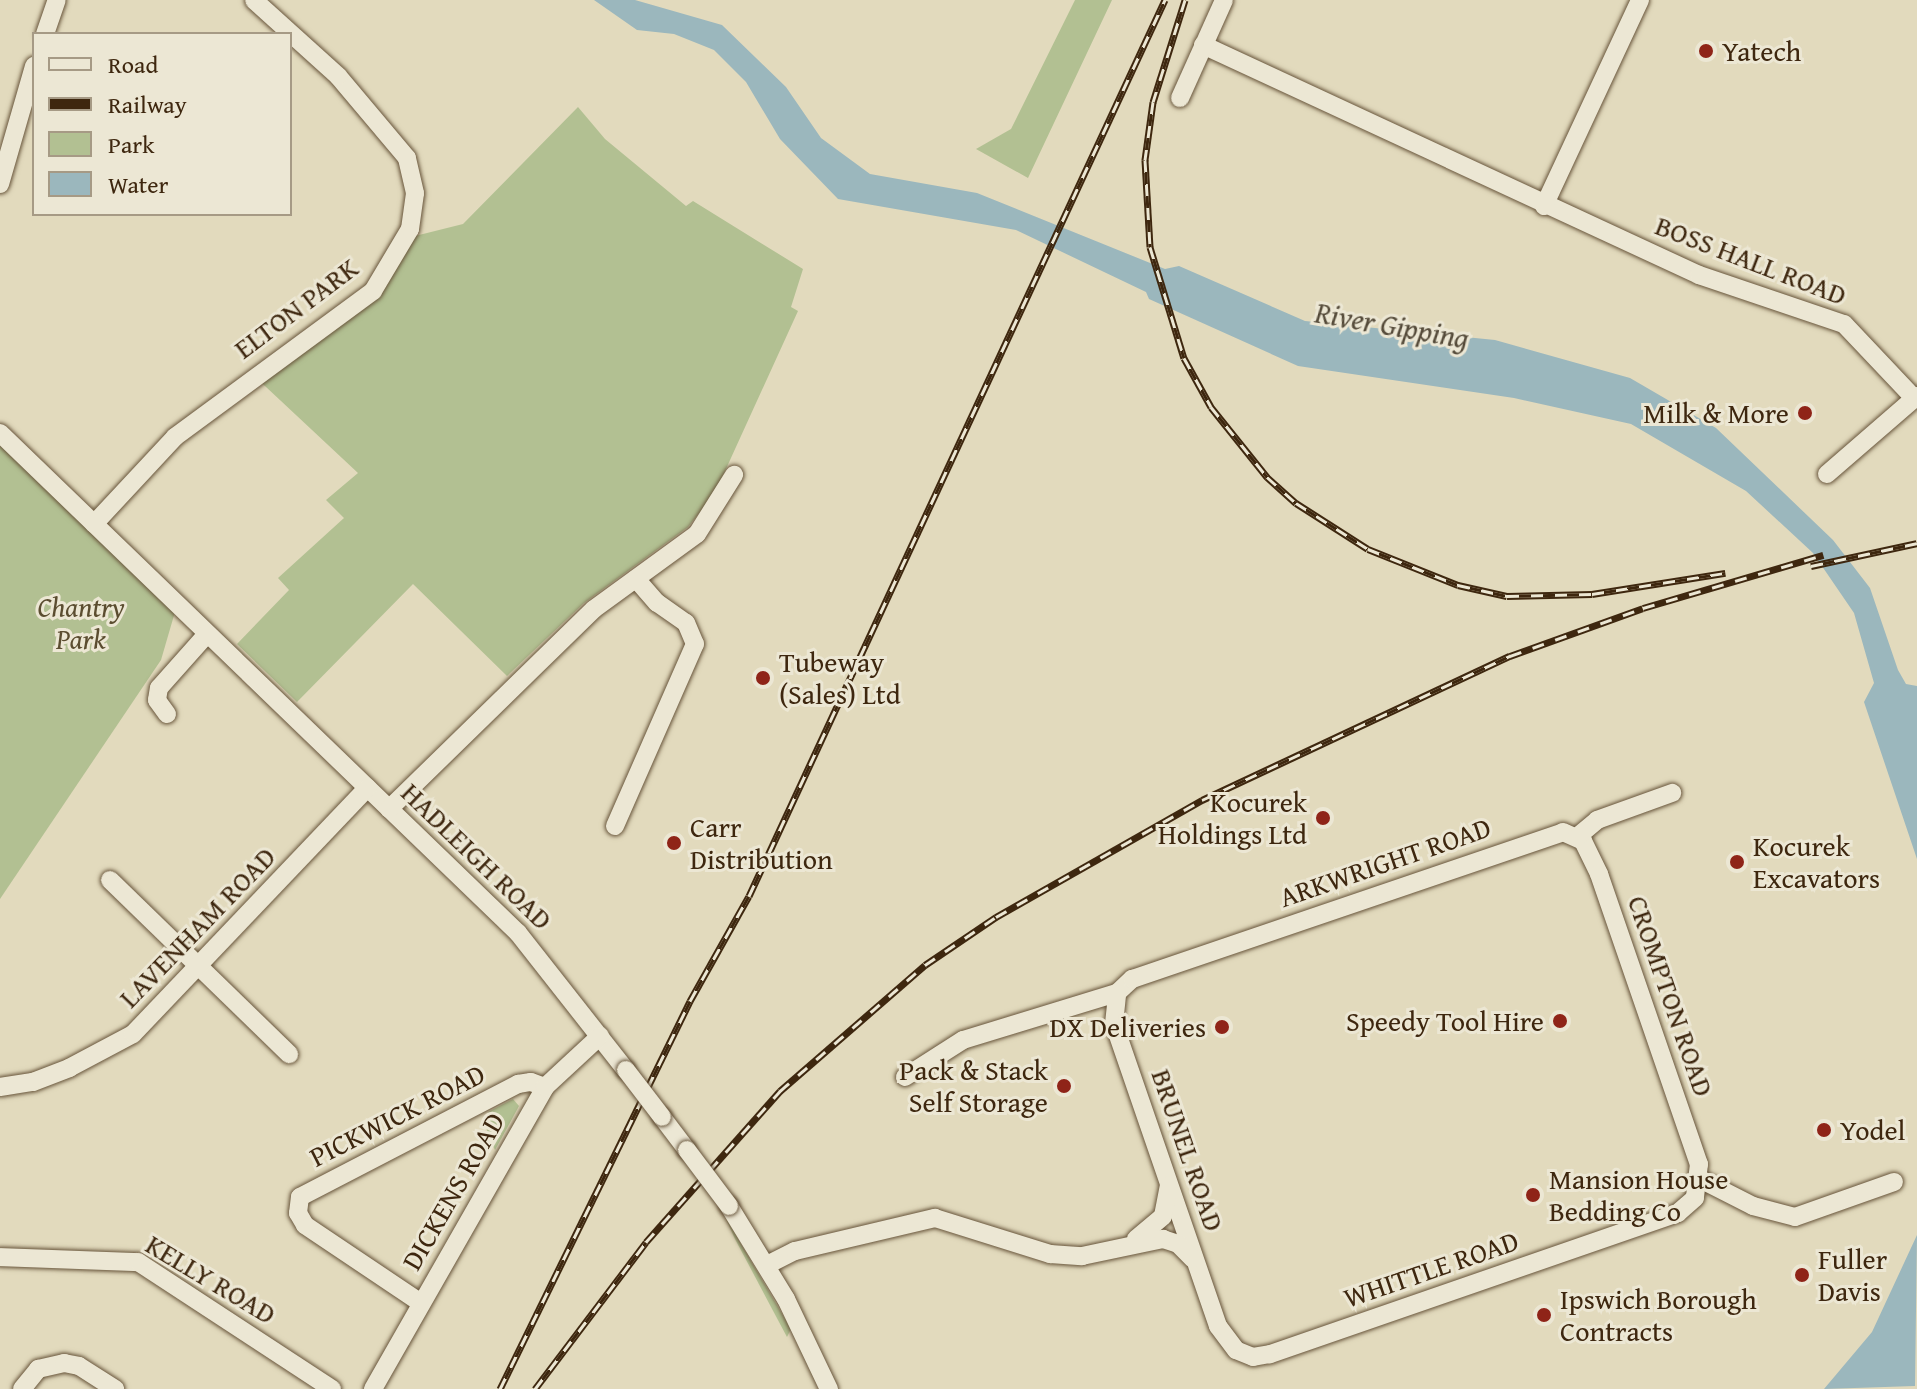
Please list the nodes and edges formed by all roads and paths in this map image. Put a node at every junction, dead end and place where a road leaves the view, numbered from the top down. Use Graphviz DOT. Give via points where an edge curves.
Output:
graph roads {
  1 [pos="57,0"];
  2 [pos="254,0"];
  3 [pos="1224,0"];
  4 [pos="1640,0"];
  5 [pos="46,32"];
  6 [pos="289,32"];
  7 [pos="292,34"];
  8 [pos="1203,45"];
  9 [pos="32,73"];
  10 [pos="1180,98"];
  11 [pos="0,184"];
  12 [pos="1544,206"];
  13 [pos="1916,397"];
  14 [pos="0,433"];
  15 [pos="1827,474"];
  16 [pos="734,475"];
  17 [pos="94,524"];
  18 [pos="636,579"];
  19 [pos="207,634"];
  20 [pos="167,714"];
  21 [pos="367,788"];
  22 [pos="1672,793"];
  23 [pos="389,809"];
  24 [pos="615,826"];
  25 [pos="1577,837"];
  26 [pos="110,880"];
  27 [pos="200,967"];
  28 [pos="1117,993"];
  29 [pos="600,1036"];
  30 [pos="289,1054"];
  31 [pos="905,1077"];
  32 [pos="0,1087"];
  33 [pos="545,1087"];
  34 [pos="1167,1176"];
  35 [pos="1700,1179"];
  36 [pos="1894,1182"];
  37 [pos="1127,1244"];
  38 [pos="0,1257"];
  39 [pos="767,1265"];
  40 [pos="1200,1271"];
  41 [pos="421,1303"];
  42 [pos="1218,1326"];
  43 [pos="22,1389"];
  44 [pos="115,1389"];
  45 [pos="332,1389"];
  46 [pos="373,1389"];
  47 [pos="829,1389"];
  1 -- 5 [label="street"];
  2 -- 6 [label="street, ELTON PARK"];
  3 -- 8 [label="street"];
  4 -- 12 [label="street"];
  7 -- 17 [label="street, ELTON PARK" via="338,76 407,158 415,193 410,229 373,291 175,437"];
  8 -- 10 [label="street"];
  8 -- 12 [label="street, BOSS HALL ROAD"];
  9 -- 11 [label="street"];
  12 -- 13 [label="street, BOSS HALL ROAD" via="1699,275 1844,324"];
  13 -- 15 [label="street, BOSS HALL ROAD"];
  14 -- 17 [label="street, HADLEIGH ROAD"];
  16 -- 18 [label="street" via="697,534"];
  17 -- 19 [label="street, HADLEIGH ROAD"];
  18 -- 23 [label="street" via="582,620"];
  18 -- 24 [label="street" via="657,603 686,623 695,644"];
  19 -- 20 [label="street" via="159,688 157,700"];
  19 -- 21 [label="street, HADLEIGH ROAD"];
  21 -- 23 [label="street, HADLEIGH ROAD"];
  21 -- 27 [label="street, LAVENHAM ROAD"];
  22 -- 25 [label="street" via="1597,820"];
  23 -- 29 [label="street, HADLEIGH ROAD" via="527,942"];
  25 -- 28 [label="street, ARKWRIGHT ROAD" via="1549,835 1132,979"];
  25 -- 35 [label="street, CROMPTON ROAD" via="1599,874"];
  26 -- 27 [label="street"];
  27 -- 30 [label="street"];
  27 -- 32 [label="street, LAVENHAM ROAD" via="149,1021 112,1048 33,1082"];
  28 -- 31 [label="street, ARKWRIGHT ROAD" via="963,1040"];
  28 -- 34 [label="street, BRUNEL ROAD" via="1114,1024"];
  29 -- 33 [label="street, DICKENS ROAD"];
  29 -- 39 [label="street, HADLEIGH ROAD, bridge" via="729,1206"];
  33 -- 41 [label="street, DICKENS ROAD"];
  33 -- 41 [label="street, PICKWICK ROAD" via="518,1084 300,1197 298,1213 305,1225"];
  34 -- 37 [label="street" via="1169,1199 1163,1216"];
  34 -- 40 [label="street, BRUNEL ROAD"];
  35 -- 36 [label="street" via="1753,1206 1795,1217"];
  35 -- 42 [label="street, WHITTLE ROAD" via="1695,1198 1678,1213 1270,1354 1241,1353"];
  37 -- 39 [label="street" via="1082,1256 1050,1254 945,1219 924,1219 795,1251"];
  37 -- 40 [label="street" via="1170,1240 1186,1250"];
  38 -- 45 [label="street, KELLY ROAD" via="113,1258 144,1265"];
  39 -- 47 [label="street, HADLEIGH ROAD"];
  40 -- 42 [label="street, BRUNEL ROAD"];
  41 -- 46 [label="street, DICKENS ROAD"];
  43 -- 44 [label="street" via="38,1369 64,1363 79,1366"];
}
